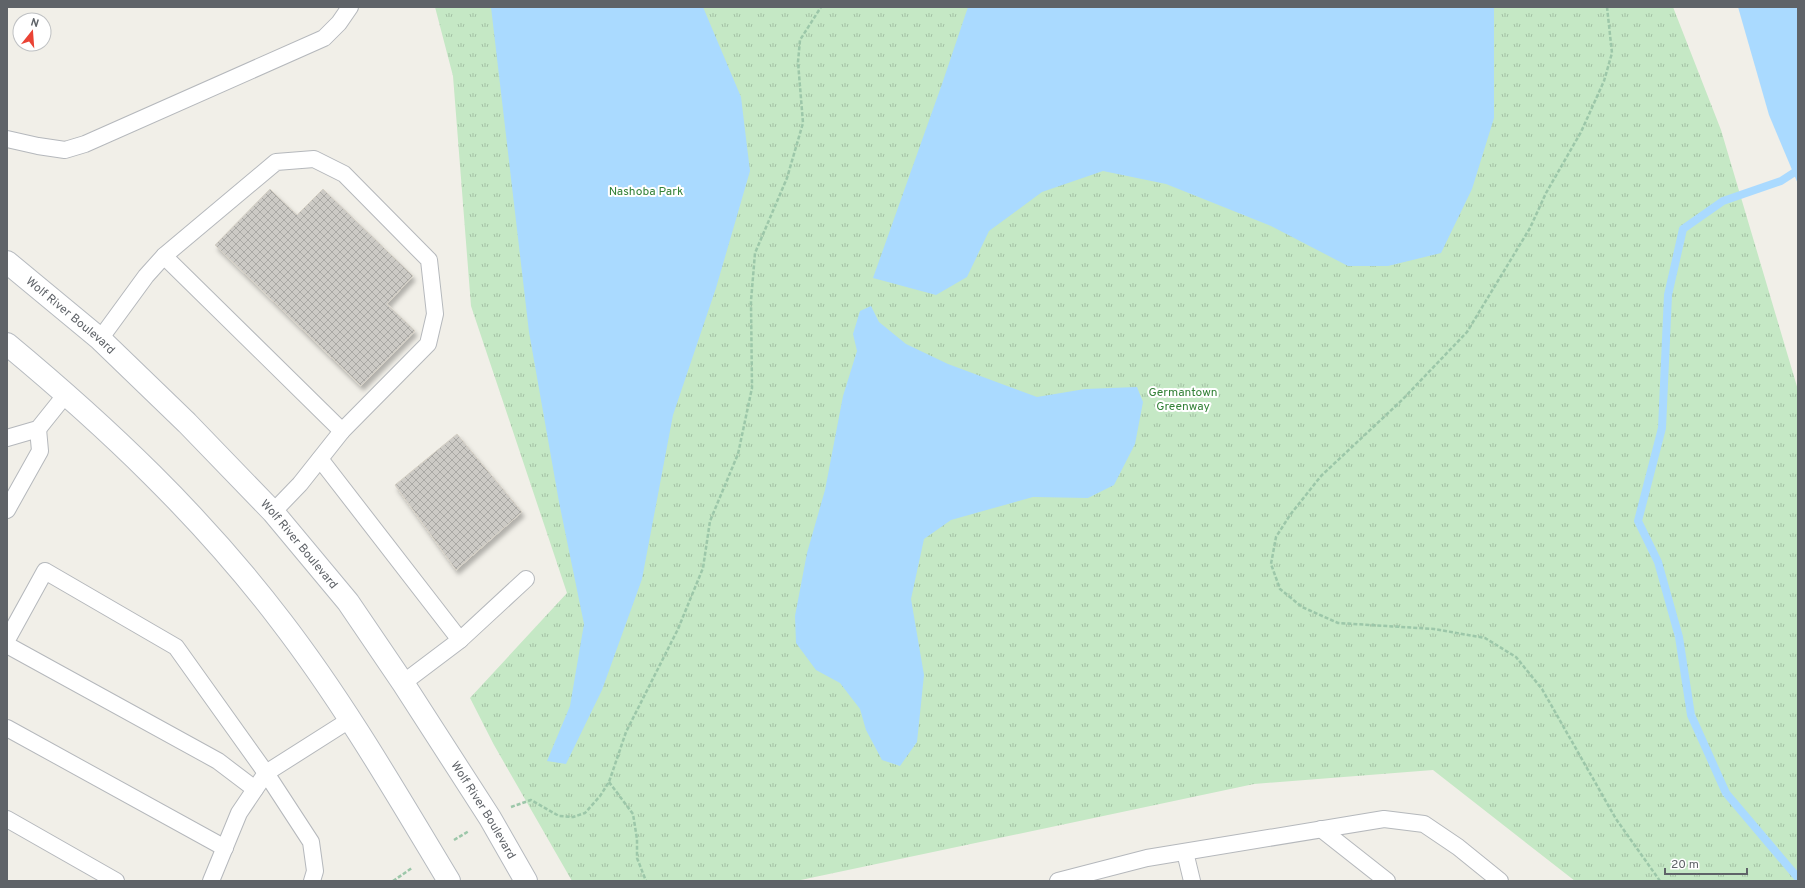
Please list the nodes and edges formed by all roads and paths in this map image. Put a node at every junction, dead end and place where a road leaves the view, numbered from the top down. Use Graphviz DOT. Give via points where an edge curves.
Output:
graph roads {
  1 [pos="350,7"];
  2 [pos="821,7"];
  3 [pos="1607,7"];
  4 [pos="7,139"];
  5 [pos="164,256"];
  6 [pos="7,262"];
  7 [pos="100,339"];
  8 [pos="7,344"];
  9 [pos="66,394"];
  10 [pos="38,429"];
  11 [pos="342,431"];
  12 [pos="7,438"];
  13 [pos="320,459"];
  14 [pos="7,510"];
  15 [pos="273,512"];
  16 [pos="526,579"];
  17 [pos="7,640"];
  18 [pos="460,640"];
  19 [pos="7,645"];
  20 [pos="403,683"];
  21 [pos="351,719"];
  22 [pos="7,728"];
  23 [pos="266,773"];
  24 [pos="609,782"];
  25 [pos="255,789"];
  26 [pos="490,818"];
  27 [pos="7,819"];
  28 [pos="1321,829"];
  29 [pos="224,848"];
  30 [pos="1185,852"];
  31 [pos="433,855"];
  32 [pos="116,881"];
  33 [pos="211,881"];
  34 [pos="312,881"];
  35 [pos="393,881"];
  36 [pos="449,881"];
  37 [pos="526,881"];
  38 [pos="646,881"];
  39 [pos="1058,881"];
  40 [pos="1192,881"];
  41 [pos="1387,881"];
  42 [pos="1500,881"];
  43 [pos="1660,881"];
  1 -- 4 [label="lane" via="339,24 324,38 85,144 65,150"];
  2 -- 24 [label="path" via="800,40 798,62 803,123 786,178 755,253 751,300 752,388 738,454 710,521 703,568 678,629 626,732"];
  3 -- 43 [label="path" via="1612,53 1604,81 1581,132 1546,193 1530,228 1467,332 1402,400 1321,476 1290,514 1276,537 1271,564 1280,589 1302,607 1338,623 1434,629 1484,638 1516,657 1542,689 1616,819"];
  5 -- 7 [label="lane"];
  5 -- 11 [label="lane"];
  5 -- 11 [label="lane" via="276,162 314,159 344,174 430,260 435,314 428,344"];
  6 -- 7 [label="main road, Wolf River Boulevard"];
  7 -- 15 [label="main road, Wolf River Boulevard" via="187,423"];
  8 -- 9 [label="main road"];
  9 -- 10 [label="lane"];
  9 -- 21 [label="main road" via="144,466 212,538 281,620"];
  10 -- 12 [label="lane"];
  10 -- 14 [label="lane" via="40,451"];
  11 -- 13 [label="lane"];
  13 -- 15 [label="lane"];
  13 -- 18 [label="lane"];
  15 -- 20 [label="main road, Wolf River Boulevard" via="348,602"];
  16 -- 18 [label="lane"];
  17 -- 23 [label="lane" via="45,571 176,647"];
  18 -- 20 [label="lane"];
  19 -- 25 [label="lane" via="218,761"];
  20 -- 26 [label="main road, Wolf River Boulevard"];
  21 -- 23 [label="lane"];
  21 -- 31 [label="main road"];
  22 -- 29 [label="lane"];
  23 -- 25 [label="lane"];
  23 -- 34 [label="lane" via="311,842 315,871"];
  24 -- 26 [label="path" via="586,813 573,817 559,816 531,800 512,806"];
  24 -- 38 [label="path" via="633,814 637,858"];
  25 -- 29 [label="lane" via="239,813"];
  26 -- 31 [label="path"];
  26 -- 37 [label="main road, Wolf River Boulevard"];
  27 -- 32 [label="lane"];
  28 -- 30 [label="lane"];
  28 -- 41 [label="lane"];
  28 -- 42 [label="lane" via="1384,819 1424,824"];
  29 -- 33 [label="lane"];
  30 -- 39 [label="lane" via="1147,858"];
  30 -- 40 [label="lane"];
  31 -- 35 [label="path"];
  31 -- 36 [label="main road"];
}
